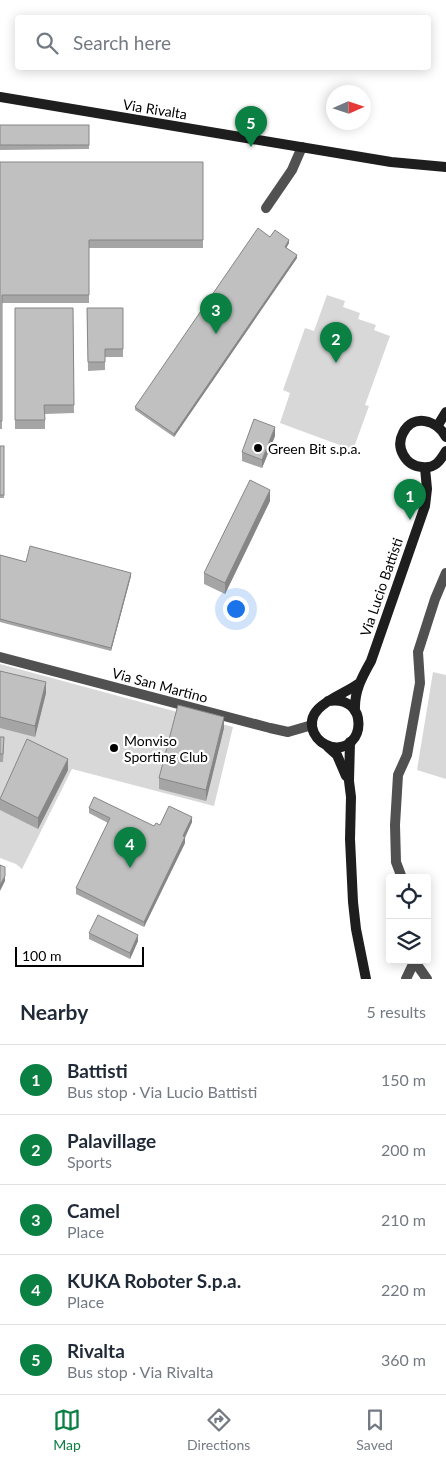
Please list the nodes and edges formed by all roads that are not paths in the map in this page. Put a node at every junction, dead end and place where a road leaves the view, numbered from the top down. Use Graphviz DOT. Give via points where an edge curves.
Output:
graph roads {
  1 [pos="2,97"];
  2 [pos="302,147"];
  3 [pos="446,167"];
  4 [pos="266,208"];
  5 [pos="446,412"];
  6 [pos="438,425"];
  7 [pos="446,436"];
  8 [pos="446,451"];
  9 [pos="425,468"];
  10 [pos="446,573"];
  11 [pos="0,657"];
  12 [pos="358,684"];
  13 [pos="328,702"];
  14 [pos="355,711"];
  15 [pos="312,725"];
  16 [pos="350,742"];
  17 [pos="321,743"];
  18 [pos="348,781"];
  19 [pos="400,874"];
  20 [pos="414,964"];
  21 [pos="417,964"];
  22 [pos="365,978"];
  23 [pos="406,979"];
  24 [pos="427,979"];
  1 -- 2 [label="street, Via Rivalta"];
  2 -- 3 [label="street, Via Rivalta" via="391,162"];
  2 -- 4 [label="street" via="292,170"];
  5 -- 6 [label="street"];
  6 -- 7 [label="street"];
  6 -- 9 [label="street" via="423,420 415,422 407,427 400,441 404,458 416,467"];
  8 -- 9 [label="street" via="434,466"];
  9 -- 12 [label="street, Via Lucio Battisti" via="425,506 370,661"];
  10 -- 19 [label="street" via="418,652 420,684 407,755 398,775 395,825 396,862"];
  11 -- 15 [label="street, Via San Martino" via="288,732"];
  12 -- 13 [label="street, Via Lucio Battisti"];
  12 -- 14 [label="street, Via Lucio Battisti"];
  13 -- 14 [label="street" via="343,701"];
  13 -- 15 [label="street, Via Lucio Battisti" via="316,710"];
  14 -- 16 [label="street, Via Lucio Battisti" via="359,724"];
  15 -- 17 [label="street, Via Lucio Battisti"];
  16 -- 17 [label="street" via="336,747"];
  16 -- 18 [label="street, Via Lucio Battisti"];
  17 -- 18 [label="street, Via Lucio Battisti" via="337,755"];
  18 -- 22 [label="street, Via Lucio Battisti" via="353,902"];
  20 -- 23 [label="street"];
  21 -- 24 [label="street"];
}
